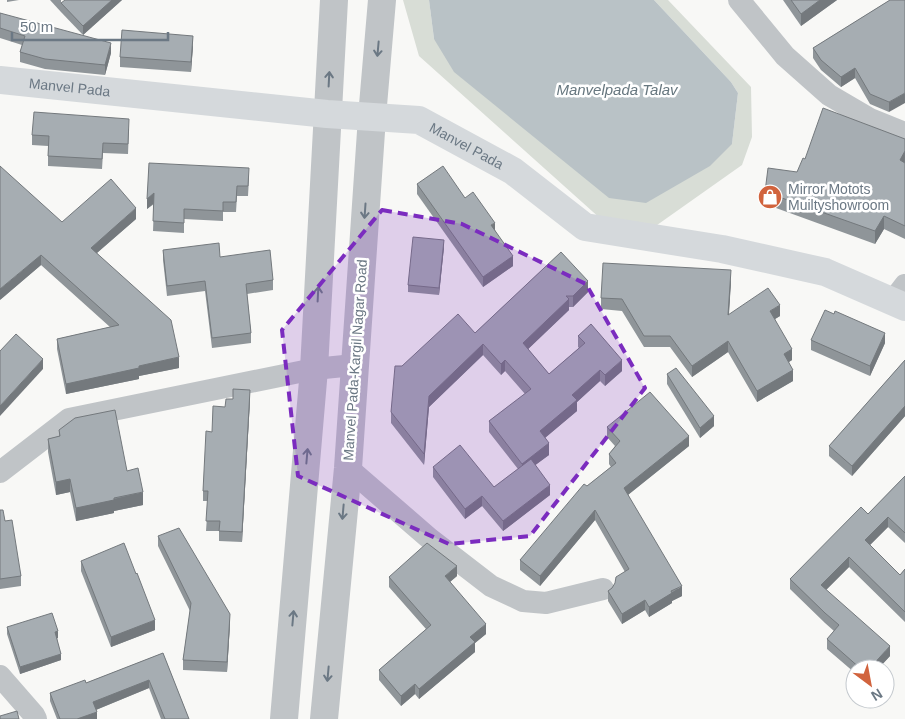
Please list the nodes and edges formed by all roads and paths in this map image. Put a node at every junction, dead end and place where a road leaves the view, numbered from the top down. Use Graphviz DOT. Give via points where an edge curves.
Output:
graph roads {
  1 [pos="334,0"];
  2 [pos="382,0"];
  3 [pos="739,0"];
  4 [pos="0,80"];
  5 [pos="327,114"];
  6 [pos="372,118"];
  7 [pos="905,133"];
  8 [pos="901,298"];
  9 [pos="354,365"];
  10 [pos="314,368"];
  11 [pos="348,468"];
  12 [pos="0,472"];
  13 [pos="603,589"];
  14 [pos="0,676"];
  15 [pos="36,719"];
  16 [pos="284,719"];
  17 [pos="324,719"];
  5 -- 1 [label="street, one-way"];
  2 -- 6 [label="street, Manvel Pada-Kargil Nagar Road, one-way"];
  3 -- 7 [label="street" via="785,56 829,95 870,119"];
  4 -- 5 [label="main road, Manvel Pada"];
  5 -- 6 [label="main road, Manvel Pada"];
  10 -- 5 [label="street, one-way"];
  6 -- 8 [label="main road, Manvel Pada" via="419,120 513,171 585,227 722,249 826,272"];
  6 -- 9 [label="street, Manvel Pada-Kargil Nagar Road, one-way"];
  9 -- 10 [label="street"];
  9 -- 11 [label="street, Manvel Pada-Kargil Nagar Road"];
  10 -- 12 [label="street" via="69,419"];
  16 -- 10 [label="street, one-way"];
  11 -- 13 [label="street" via="430,539 491,586 523,601 546,603"];
  11 -- 17 [label="street, Manvel Pada-Kargil Nagar Road, one-way"];
  14 -- 15 [label="street"];
}
